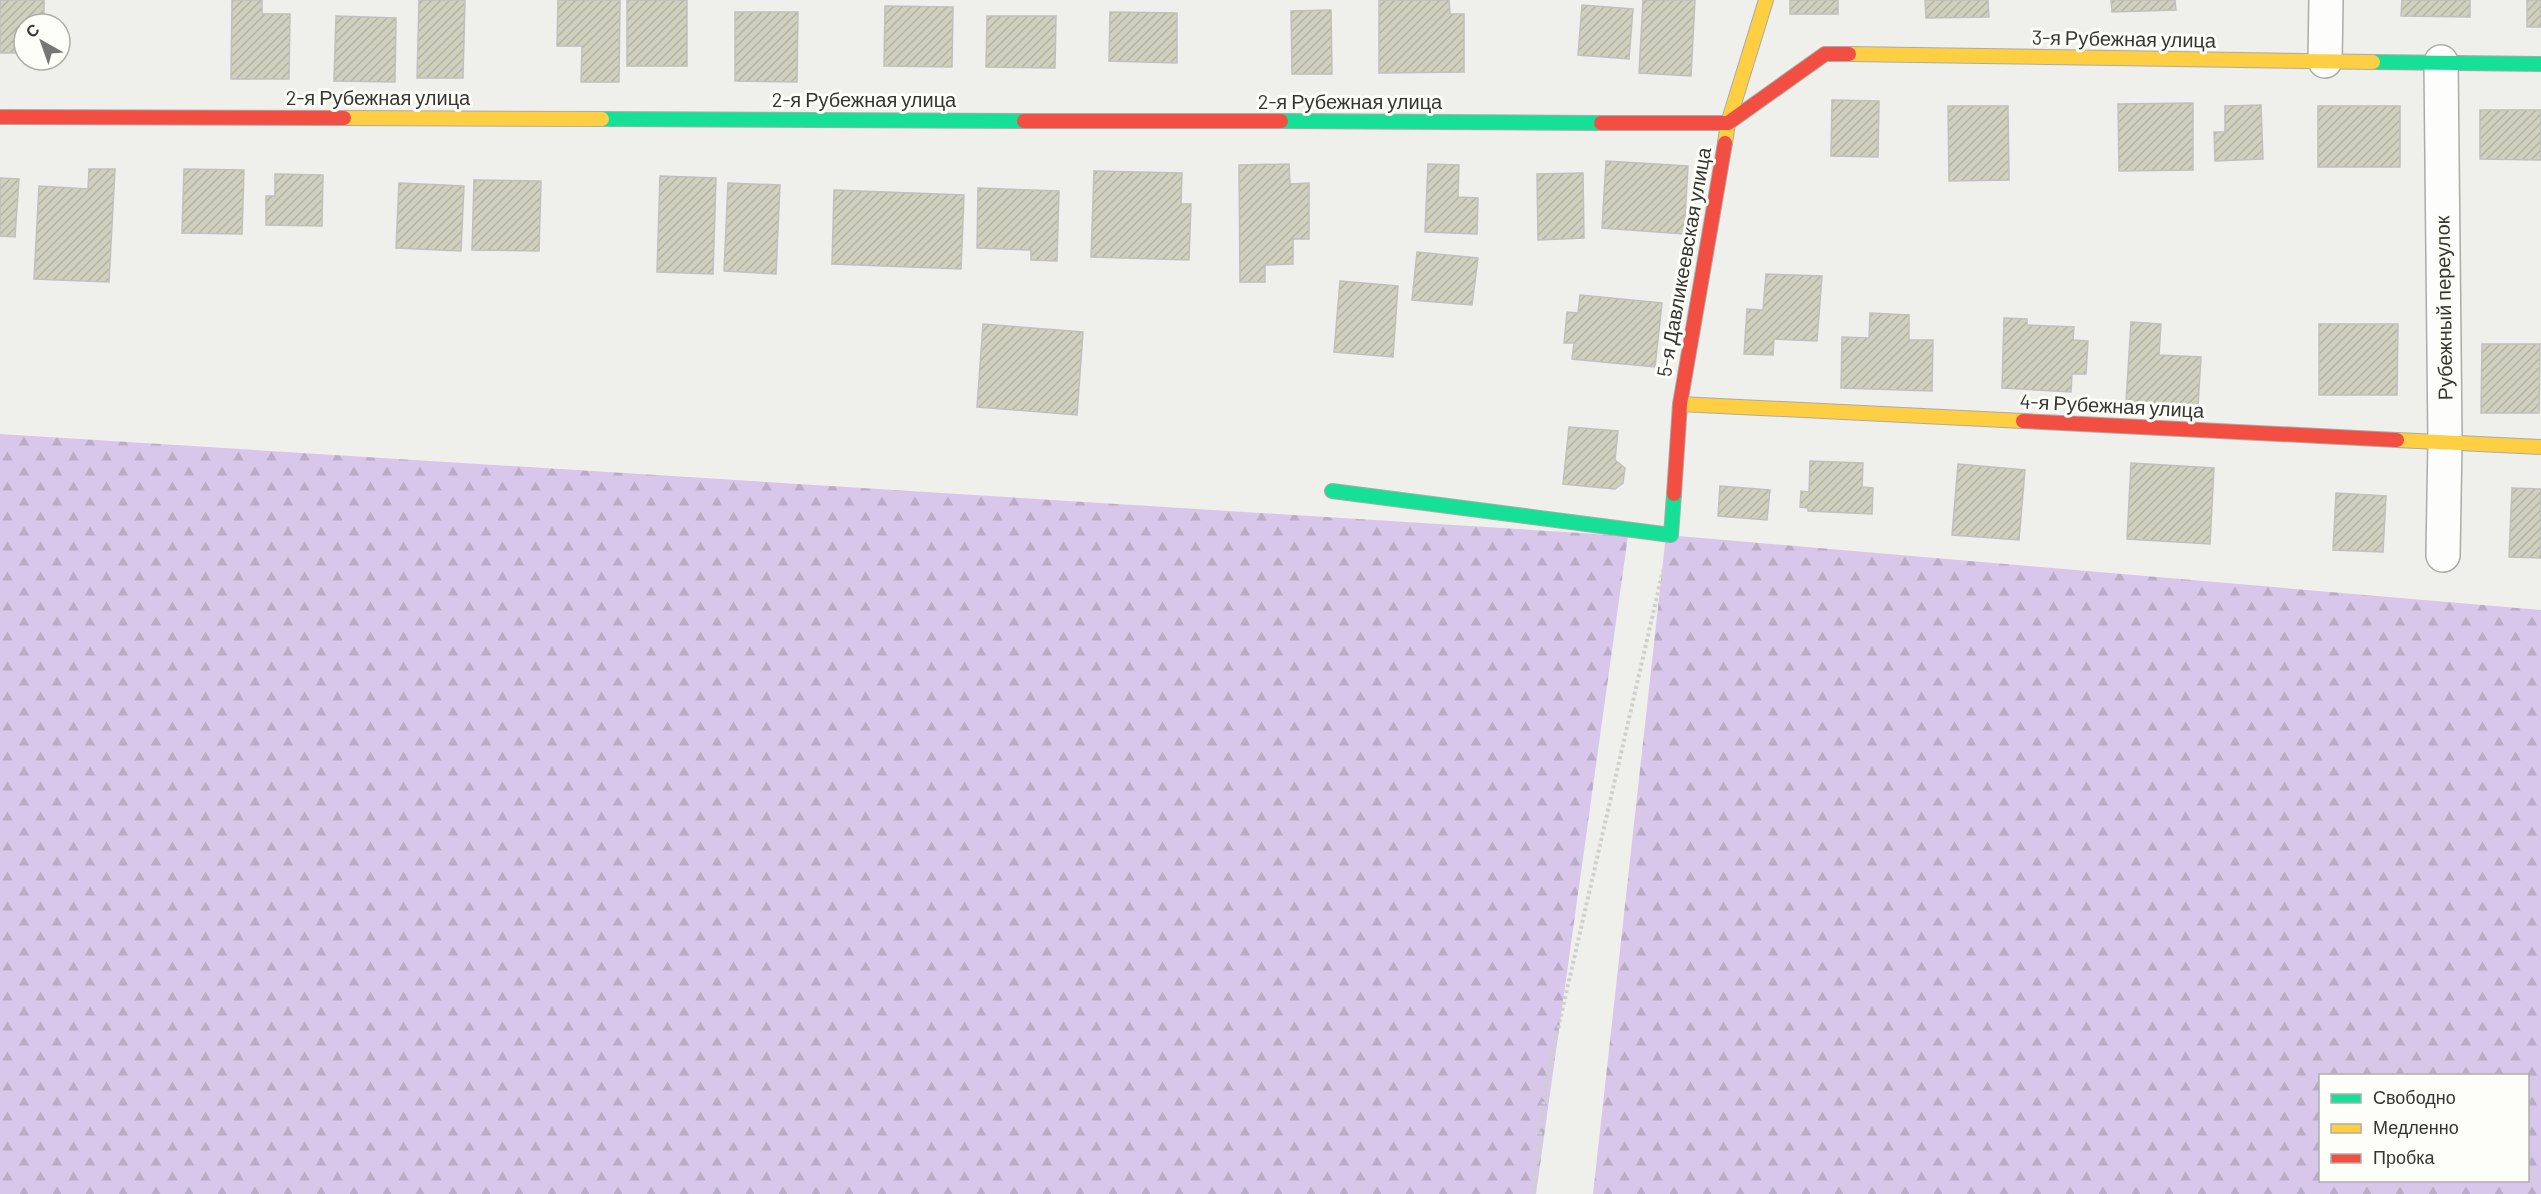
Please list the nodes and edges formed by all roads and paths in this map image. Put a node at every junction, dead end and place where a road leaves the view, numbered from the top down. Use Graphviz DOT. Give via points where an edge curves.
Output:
graph roads {
  1 [pos="1766,0"];
  2 [pos="2326,0"];
  3 [pos="2325,61"];
  4 [pos="2441,62"];
  5 [pos="2541,64"];
  6 [pos="0,117"];
  7 [pos="1728,123"];
  8 [pos="1680,404"];
  9 [pos="2445,442"];
  10 [pos="2541,447"];
  11 [pos="1332,491"];
  12 [pos="1671,535"];
  13 [pos="2443,555"];
  14 [pos="1533,1194"];
  1 -- 7 [label="street, 5-я Давликеевская улица"];
  2 -- 3 [label="street"];
  3 -- 4 [label="street, 3-я Рубежная улица"];
  3 -- 7 [label="street, 3-я Рубежная улица" via="1825,54"];
  4 -- 5 [label="street, 3-я Рубежная улица"];
  4 -- 9 [label="street, Рубежный переулок"];
  6 -- 7 [label="street, 2-я Рубежная улица"];
  7 -- 8 [label="street, 5-я Давликеевская улица"];
  8 -- 9 [label="street, 4-я Рубежная улица"];
  8 -- 12 [label="street, 5-я Давликеевская улица"];
  9 -- 10 [label="street, 4-я Рубежная улица"];
  9 -- 13 [label="street, Рубежный переулок"];
  11 -- 12 [label="street"];
  12 -- 14 [label="path" via="1546,1081"];
}
